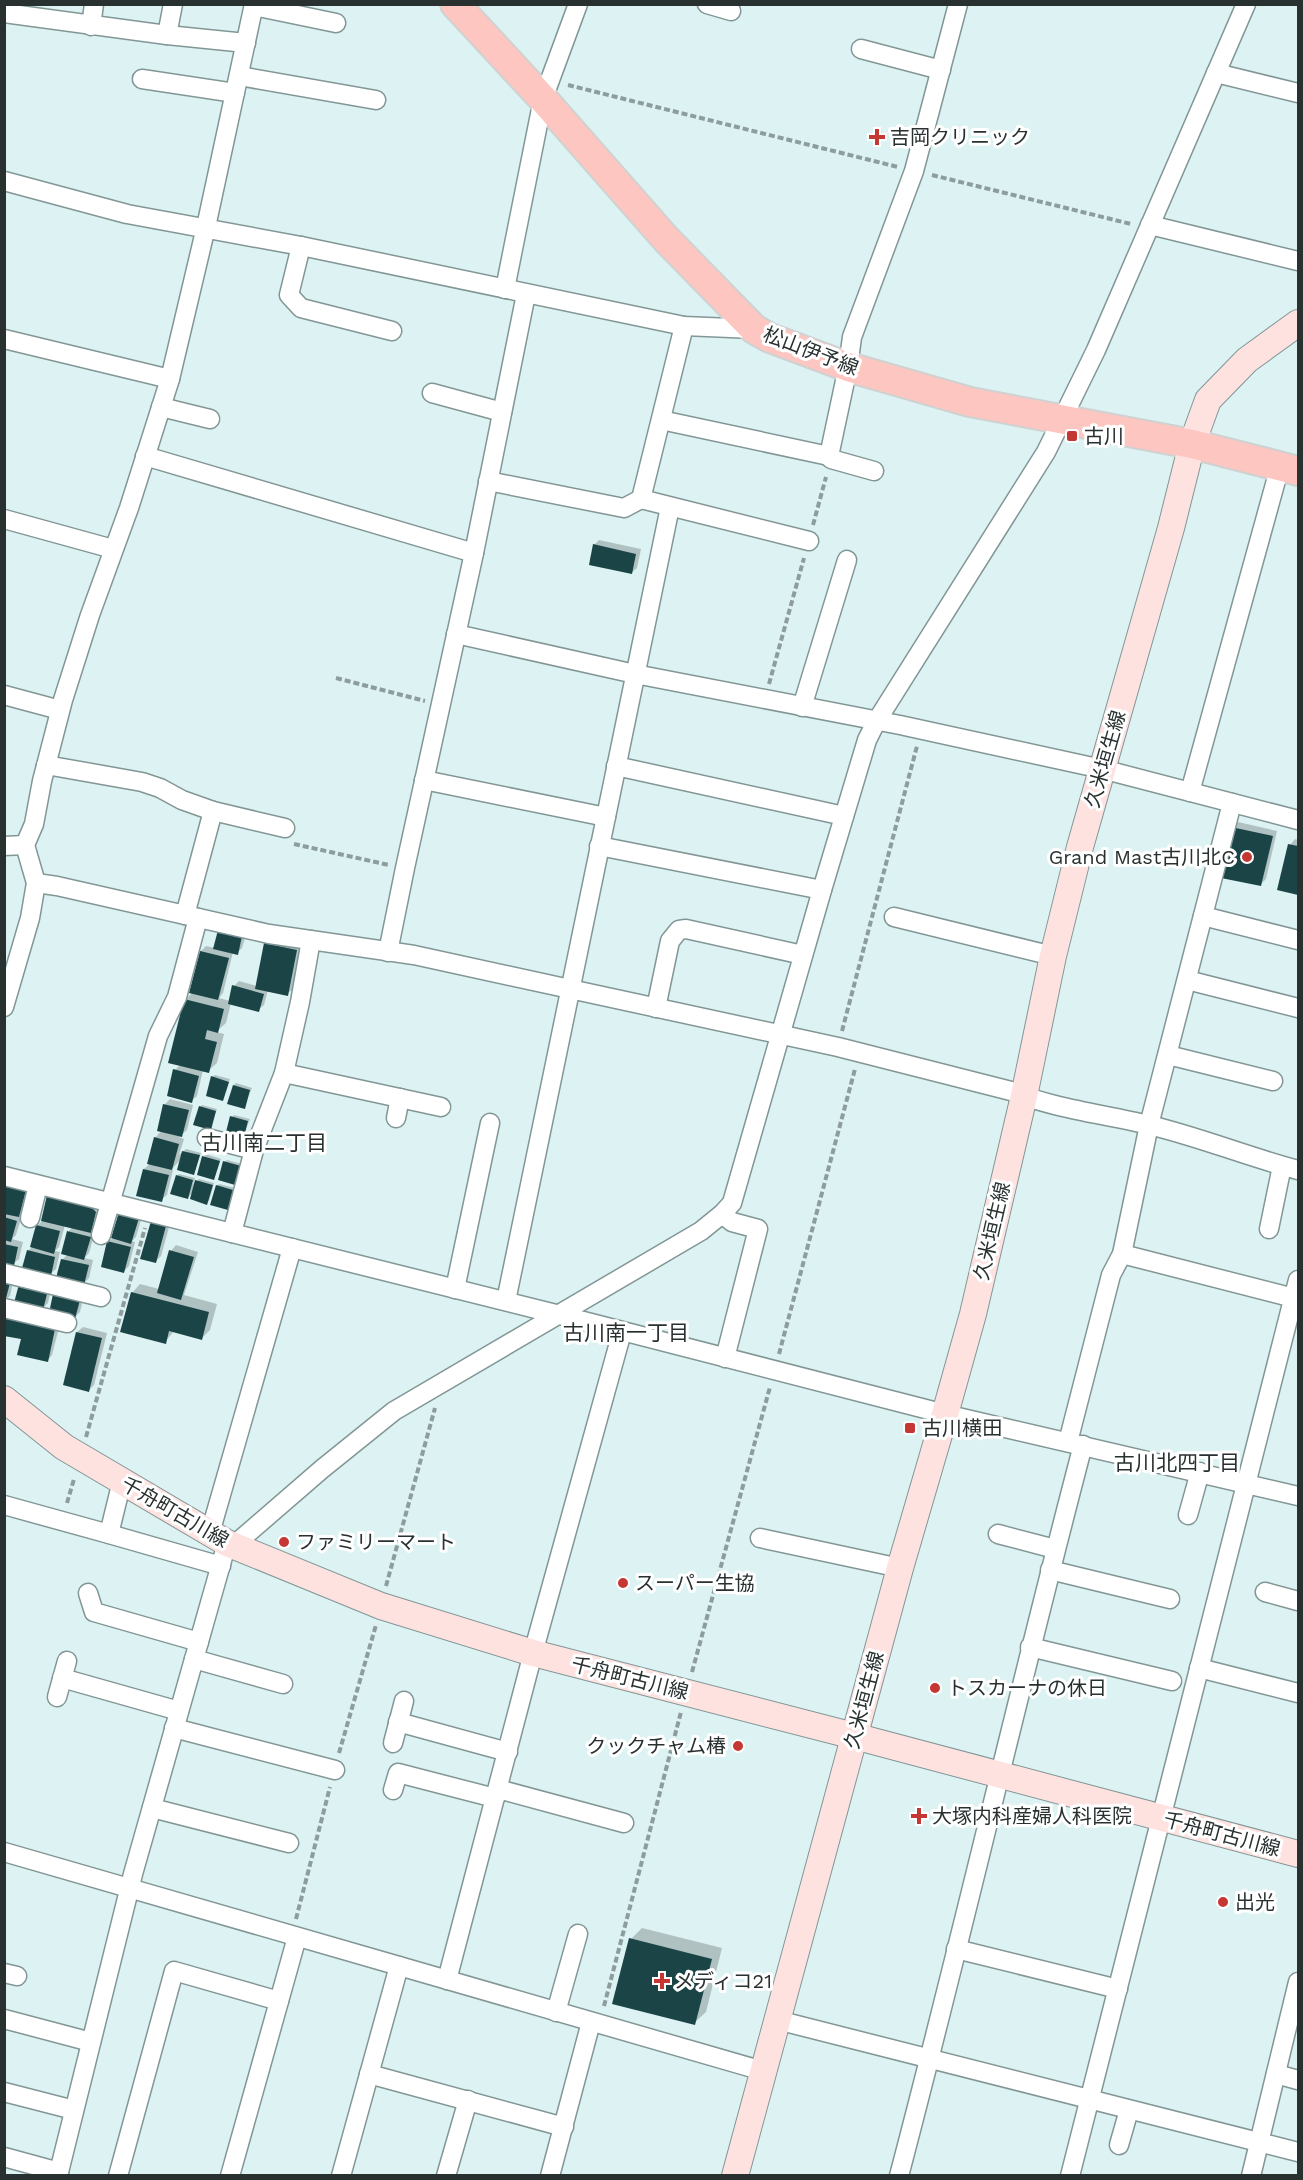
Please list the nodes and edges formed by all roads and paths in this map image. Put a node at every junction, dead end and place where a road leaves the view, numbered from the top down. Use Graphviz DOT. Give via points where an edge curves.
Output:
graph roads {
  1 [pos="94,4"];
  2 [pos="173,4"];
  3 [pos="455,4"];
  4 [pos="578,4"];
  5 [pos="707,4"];
  6 [pos="958,4"];
  7 [pos="1246,4"];
  8 [pos="254,5"];
  9 [pos="731,10"];
  10 [pos="4,13"];
  11 [pos="336,23"];
  12 [pos="91,26"];
  13 [pos="167,35"];
  14 [pos="246,43"];
  15 [pos="861,49"];
  16 [pos="941,70"];
  17 [pos="1216,73"];
  18 [pos="142,79"];
  19 [pos="237,84"];
  20 [pos="546,90"];
  21 [pos="1299,93"];
  22 [pos="376,100"];
  23 [pos="914,171"];
  24 [pos="4,181"];
  25 [pos="1149,226"];
  26 [pos="206,227"];
  27 [pos="301,246"];
  28 [pos="1299,261"];
  29 [pos="505,289"];
  30 [pos="526,294"];
  31 [pos="1299,322"];
  32 [pos="684,326"];
  33 [pos="754,329"];
  34 [pos="392,332"];
  35 [pos="4,339"];
  36 [pos="848,367"];
  37 [pos="170,380"];
  38 [pos="432,393"];
  39 [pos="161,407"];
  40 [pos="502,412"];
  41 [pos="210,419"];
  42 [pos="661,420"];
  43 [pos="1062,420"];
  44 [pos="1192,444"];
  45 [pos="145,456"];
  46 [pos="830,457"];
  47 [pos="1289,469"];
  48 [pos="874,471"];
  49 [pos="488,481"];
  50 [pos="641,500"];
  51 [pos="670,507"];
  52 [pos="4,519"];
  53 [pos="809,541"];
  54 [pos="113,549"];
  55 [pos="474,553"];
  56 [pos="847,560"];
  57 [pos="456,634"];
  58 [pos="635,674"];
  59 [pos="336,678"];
  60 [pos="4,695"];
  61 [pos="765,700"];
  62 [pos="440,704"];
  63 [pos="802,707"];
  64 [pos="60,710"];
  65 [pos="876,722"];
  66 [pos="921,730"];
  67 [pos="46,765"];
  68 [pos="616,766"];
  69 [pos="1102,769"];
  70 [pos="424,780"];
  71 [pos="1190,792"];
  72 [pos="1232,803"];
  73 [pos="213,811"];
  74 [pos="844,816"];
  75 [pos="606,817"];
  76 [pos="1299,820"];
  77 [pos="285,828"];
  78 [pos="25,845"];
  79 [pos="4,846"];
  80 [pos="599,846"];
  81 [pos="405,868"];
  82 [pos="36,883"];
  83 [pos="822,890"];
  84 [pos="192,916"];
  85 [pos="1203,916"];
  86 [pos="894,917"];
  87 [pos="311,940"];
  88 [pos="1299,940"];
  89 [pos="388,952"];
  90 [pos="803,955"];
  91 [pos="1053,956"];
  92 [pos="1187,980"];
  93 [pos="570,989"];
  94 [pos="4,1007"];
  95 [pos="656,1008"];
  96 [pos="1299,1008"];
  97 [pos="780,1034"];
  98 [pos="838,1047"];
  99 [pos="860,1053"];
  100 [pos="1168,1054"];
  101 [pos="284,1073"];
  102 [pos="1273,1081"];
  103 [pos="1024,1096"];
  104 [pos="400,1098"];
  105 [pos="441,1107"];
  106 [pos="396,1118"];
  107 [pos="490,1123"];
  108 [pos="1149,1125"];
  109 [pos="207,1138"];
  110 [pos="254,1150"];
  111 [pos="1290,1168"];
  112 [pos="4,1176"];
  113 [pos="38,1185"];
  114 [pos="110,1203"];
  115 [pos="150,1212"];
  116 [pos="722,1214"];
  117 [pos="30,1218"];
  118 [pos="1269,1229"];
  119 [pos="232,1233"];
  120 [pos="101,1235"];
  121 [pos="292,1248"];
  122 [pos="1122,1254"];
  123 [pos="4,1273"];
  124 [pos="1299,1280"];
  125 [pos="455,1289"];
  126 [pos="101,1297"];
  127 [pos="1294,1298"];
  128 [pos="506,1301"];
  129 [pos="4,1308"];
  130 [pos="560,1315"];
  131 [pos="67,1323"];
  132 [pos="622,1332"];
  133 [pos="725,1358"];
  134 [pos="774,1371"];
  135 [pos="441,1384"];
  136 [pos="4,1399"];
  137 [pos="945,1414"];
  138 [pos="1075,1443"];
  139 [pos="81,1456"];
  140 [pos="1200,1472"];
  141 [pos="122,1481"];
  142 [pos="1246,1483"];
  143 [pos="1299,1496"];
  144 [pos="4,1505"];
  145 [pos="1188,1515"];
  146 [pos="62,1521"];
  147 [pos="109,1534"];
  148 [pos="998,1534"];
  149 [pos="760,1538"];
  150 [pos="223,1547"];
  151 [pos="1055,1549"];
  152 [pos="900,1568"];
  153 [pos="1050,1570"];
  154 [pos="1265,1592"];
  155 [pos="88,1593"];
  156 [pos="1170,1599"];
  157 [pos="1299,1601"];
  158 [pos="381,1606"];
  159 [pos="1030,1647"];
  160 [pos="196,1651"];
  161 [pos="533,1653"];
  162 [pos="1199,1668"];
  163 [pos="1172,1681"];
  164 [pos="283,1684"];
  165 [pos="686,1693"];
  166 [pos="1299,1693"];
  167 [pos="57,1697"];
  168 [pos="404,1701"];
  169 [pos="177,1720"];
  170 [pos="398,1722"];
  171 [pos="854,1736"];
  172 [pos="393,1743"];
  173 [pos="508,1752"];
  174 [pos="335,1770"];
  175 [pos="998,1774"];
  176 [pos="393,1790"];
  177 [pos="496,1794"];
  178 [pos="152,1808"];
  179 [pos="1161,1818"];
  180 [pos="624,1823"];
  181 [pos="289,1843"];
  182 [pos="4,1852"];
  183 [pos="1299,1854"];
  184 [pos="130,1887"];
  185 [pos="578,1934"];
  186 [pos="294,1936"];
  187 [pos="956,1950"];
  188 [pos="399,1966"];
  189 [pos="447,1980"];
  190 [pos="1298,1983"];
  191 [pos="1118,1989"];
  192 [pos="279,2001"];
  193 [pos="556,2012"];
  194 [pos="4,2019"];
  195 [pos="777,2020"];
  196 [pos="595,2023"];
  197 [pos="91,2042"];
  198 [pos="929,2060"];
  199 [pos="763,2071"];
  200 [pos="369,2074"];
  201 [pos="1276,2074"];
  202 [pos="1299,2080"];
  203 [pos="4,2092"];
  204 [pos="468,2100"];
  205 [pos="1089,2100"];
  206 [pos="74,2110"];
  207 [pos="1129,2110"];
  208 [pos="564,2127"];
  209 [pos="1259,2142"];
  210 [pos="1119,2145"];
  211 [pos="1299,2152"];
  212 [pos="4,2157"];
  213 [pos="58,2174"];
  214 [pos="118,2175"];
  215 [pos="230,2175"];
  216 [pos="340,2175"];
  217 [pos="446,2175"];
  218 [pos="550,2175"];
  219 [pos="735,2175"];
  220 [pos="899,2175"];
  221 [pos="1070,2175"];
  222 [pos="1251,2175"];
  1 -- 12 [label="street"];
  2 -- 13 [label="street"];
  3 -- 20 [label="main road, 松山伊予線"];
  4 -- 20 [label="street"];
  5 -- 9 [label="street"];
  6 -- 16 [label="street"];
  7 -- 17 [label="street"];
  8 -- 11 [label="street"];
  8 -- 14 [label="street"];
  10 -- 12 [label="street"];
  12 -- 13 [label="street"];
  13 -- 14 [label="street"];
  14 -- 19 [label="street"];
  15 -- 16 [label="street"];
  16 -- 23 [label="street"];
  17 -- 21 [label="street"];
  17 -- 25 [label="street"];
  18 -- 19 [label="street"];
  19 -- 22 [label="street"];
  19 -- 26 [label="street"];
  20 -- 23 [label="path"];
  20 -- 29 [label="street"];
  20 -- 33 [label="main road, 松山伊予線" via="666,239"];
  23 -- 25 [label="path"];
  23 -- 36 [label="street" via="852,337"];
  24 -- 26 [label="street" via="127,214"];
  25 -- 28 [label="street"];
  25 -- 43 [label="street"];
  26 -- 27 [label="street"];
  26 -- 37 [label="street"];
  27 -- 29 [label="street"];
  27 -- 34 [label="street" via="289,295 301,308"];
  29 -- 30 [label="street"];
  30 -- 32 [label="street"];
  30 -- 40 [label="street"];
  31 -- 44 [label="main road, 久米垣生線" via="1246,360 1208,400"];
  32 -- 33 [label="street"];
  32 -- 42 [label="street"];
  33 -- 36 [label="main road, 松山伊予線"];
  35 -- 37 [label="street"];
  36 -- 43 [label="main road, 松山伊予線" via="970,402"];
  36 -- 46 [label="street"];
  37 -- 39 [label="street"];
  38 -- 40 [label="street"];
  39 -- 41 [label="street"];
  39 -- 45 [label="street"];
  40 -- 49 [label="street"];
  42 -- 46 [label="street"];
  42 -- 50 [label="street"];
  43 -- 44 [label="main road, 松山伊予線"];
  43 -- 65 [label="street" via="1040,462"];
  44 -- 47 [label="main road, 松山伊予線"];
  44 -- 69 [label="main road, 久米垣生線" via="1172,528"];
  45 -- 54 [label="street"];
  45 -- 55 [label="street"];
  46 -- 48 [label="street"];
  46 -- 53 [label="path"];
  47 -- 71 [label="street"];
  49 -- 50 [label="street" via="624,508"];
  49 -- 55 [label="street"];
  50 -- 51 [label="street"];
  51 -- 53 [label="street"];
  51 -- 58 [label="street"];
  52 -- 54 [label="street"];
  53 -- 61 [label="path"];
  54 -- 64 [label="street"];
  55 -- 57 [label="street"];
  56 -- 63 [label="street"];
  57 -- 58 [label="street"];
  57 -- 62 [label="street"];
  58 -- 61 [label="street"];
  58 -- 68 [label="street"];
  59 -- 62 [label="path"];
  60 -- 64 [label="street"];
  61 -- 63 [label="street"];
  62 -- 70 [label="street"];
  63 -- 65 [label="street"];
  64 -- 67 [label="street"];
  65 -- 66 [label="street"];
  65 -- 74 [label="street"];
  66 -- 69 [label="street"];
  66 -- 98 [label="path"];
  67 -- 73 [label="street" via="142,782"];
  67 -- 78 [label="street" via="34,824"];
  68 -- 74 [label="street"];
  68 -- 75 [label="street"];
  69 -- 71 [label="street"];
  69 -- 91 [label="main road, 久米垣生線"];
  70 -- 75 [label="street"];
  70 -- 81 [label="street"];
  71 -- 72 [label="street"];
  72 -- 76 [label="street"];
  72 -- 85 [label="street"];
  73 -- 77 [label="street"];
  73 -- 84 [label="street"];
  74 -- 83 [label="street"];
  75 -- 80 [label="street"];
  77 -- 81 [label="path" via="295,845"];
  78 -- 79 [label="street"];
  78 -- 82 [label="street"];
  80 -- 83 [label="street"];
  80 -- 93 [label="street"];
  81 -- 89 [label="street"];
  82 -- 84 [label="street"];
  82 -- 94 [label="street"];
  83 -- 90 [label="street"];
  84 -- 87 [label="street"];
  84 -- 114 [label="street" via="177,997 158,1036"];
  85 -- 88 [label="street"];
  85 -- 92 [label="street"];
  86 -- 91 [label="street"];
  87 -- 89 [label="street"];
  87 -- 101 [label="street"];
  89 -- 93 [label="street"];
  90 -- 95 [label="street" via="679,930 670,941"];
  90 -- 97 [label="street"];
  91 -- 103 [label="main road, 久米垣生線"];
  92 -- 96 [label="street"];
  92 -- 100 [label="street"];
  93 -- 95 [label="street"];
  93 -- 128 [label="street"];
  95 -- 97 [label="street"];
  97 -- 98 [label="street"];
  97 -- 116 [label="street" via="732,1203"];
  98 -- 99 [label="street"];
  99 -- 103 [label="street"];
  99 -- 134 [label="path"];
  100 -- 102 [label="street"];
  100 -- 108 [label="street"];
  101 -- 104 [label="street"];
  101 -- 110 [label="street"];
  103 -- 108 [label="street"];
  103 -- 137 [label="main road, 久米垣生線"];
  104 -- 105 [label="street"];
  104 -- 106 [label="street"];
  107 -- 125 [label="street"];
  108 -- 111 [label="street"];
  108 -- 122 [label="street"];
  109 -- 110 [label="street"];
  110 -- 119 [label="street"];
  111 -- 118 [label="street"];
  112 -- 113 [label="street"];
  113 -- 114 [label="street"];
  113 -- 117 [label="street"];
  114 -- 115 [label="street"];
  114 -- 120 [label="street"];
  115 -- 119 [label="street"];
  115 -- 139 [label="path"];
  116 -- 130 [label="street" via="701,1231"];
  116 -- 133 [label="street" via="732,1222 758,1230"];
  119 -- 121 [label="street"];
  121 -- 125 [label="street"];
  121 -- 150 [label="street"];
  122 -- 127 [label="street"];
  122 -- 138 [label="street" via="1111,1275"];
  123 -- 126 [label="street"];
  124 -- 127 [label="street"];
  125 -- 128 [label="street"];
  127 -- 142 [label="street"];
  128 -- 130 [label="street"];
  129 -- 131 [label="street"];
  130 -- 132 [label="street"];
  130 -- 135 [label="street"];
  132 -- 133 [label="street"];
  132 -- 161 [label="street"];
  133 -- 134 [label="street"];
  134 -- 137 [label="street"];
  134 -- 165 [label="path"];
  135 -- 150 [label="street" via="394,1411"];
  135 -- 158 [label="path"];
  136 -- 139 [label="main road, 千舟町古川線"];
  137 -- 138 [label="street"];
  137 -- 152 [label="main road, 久米垣生線"];
  138 -- 140 [label="street"];
  138 -- 151 [label="street"];
  139 -- 141 [label="main road, 千舟町古川線"];
  139 -- 146 [label="path"];
  140 -- 142 [label="street"];
  140 -- 145 [label="street"];
  141 -- 147 [label="street"];
  141 -- 150 [label="main road, 千舟町古川線"];
  142 -- 143 [label="street"];
  142 -- 162 [label="street"];
  144 -- 146 [label="street"];
  146 -- 147 [label="street"];
  147 -- 150 [label="street"];
  148 -- 151 [label="street"];
  149 -- 152 [label="street"];
  150 -- 158 [label="main road, 千舟町古川線"];
  150 -- 160 [label="street"];
  151 -- 153 [label="street"];
  152 -- 171 [label="main road, 久米垣生線"];
  153 -- 156 [label="street"];
  153 -- 159 [label="street"];
  154 -- 157 [label="street"];
  155 -- 160 [label="street" via="94,1612"];
  158 -- 161 [label="main road, 千舟町古川線"];
  158 -- 174 [label="path"];
  159 -- 163 [label="street" via="1151,1685"];
  159 -- 175 [label="street"];
  160 -- 164 [label="street"];
  160 -- 169 [label="street"];
  161 -- 165 [label="main road, 千舟町古川線"];
  161 -- 173 [label="street"];
  162 -- 166 [label="street"];
  162 -- 179 [label="street"];
  165 -- 171 [label="main road, 千舟町古川線"];
  165 -- 196 [label="path"];
  167 -- 169 [label="street" via="64,1670"];
  168 -- 170 [label="street"];
  169 -- 174 [label="street"];
  169 -- 178 [label="street"];
  170 -- 172 [label="street"];
  170 -- 173 [label="street"];
  171 -- 175 [label="main road, 千舟町古川線"];
  171 -- 195 [label="main road, 久米垣生線"];
  173 -- 177 [label="street"];
  174 -- 186 [label="path"];
  175 -- 179 [label="main road, 千舟町古川線"];
  175 -- 187 [label="street"];
  176 -- 177 [label="street" via="398,1773"];
  177 -- 180 [label="street"];
  177 -- 189 [label="street"];
  178 -- 181 [label="street"];
  178 -- 184 [label="street"];
  179 -- 183 [label="main road, 千舟町古川線"];
  179 -- 191 [label="street"];
  182 -- 184 [label="street"];
  184 -- 186 [label="street"];
  184 -- 197 [label="street"];
  185 -- 193 [label="street"];
  186 -- 188 [label="street"];
  186 -- 192 [label="street"];
  187 -- 191 [label="street"];
  187 -- 198 [label="street"];
  188 -- 189 [label="street"];
  188 -- 200 [label="street"];
  189 -- 193 [label="street"];
  190 -- 201 [label="street"];
  191 -- 205 [label="street"];
  192 -- 214 [label="street" via="174,1971"];
  192 -- 215 [label="street"];
  193 -- 196 [label="street"];
  194 -- 197 [label="street"];
  195 -- 198 [label="street"];
  195 -- 199 [label="main road, 久米垣生線"];
  196 -- 199 [label="street"];
  196 -- 208 [label="street"];
  197 -- 206 [label="street"];
  198 -- 205 [label="street"];
  198 -- 220 [label="street"];
  199 -- 219 [label="main road, 久米垣生線"];
  200 -- 204 [label="street"];
  200 -- 216 [label="street"];
  201 -- 202 [label="street"];
  201 -- 209 [label="street"];
  203 -- 206 [label="street"];
  204 -- 208 [label="street"];
  204 -- 217 [label="street"];
  205 -- 207 [label="street"];
  205 -- 221 [label="street"];
  206 -- 213 [label="street"];
  207 -- 209 [label="street"];
  207 -- 210 [label="street"];
  208 -- 218 [label="street"];
  209 -- 211 [label="street"];
  209 -- 222 [label="street"];
  212 -- 213 [label="street"];
}
